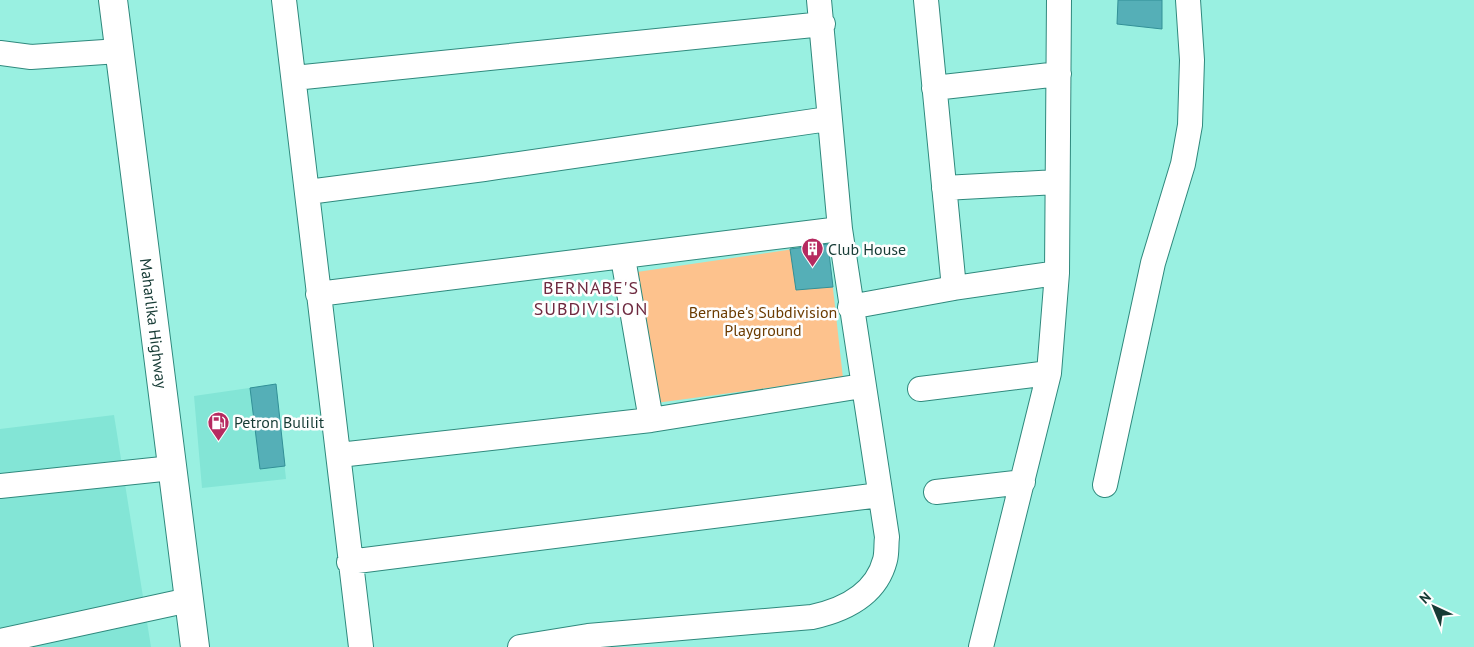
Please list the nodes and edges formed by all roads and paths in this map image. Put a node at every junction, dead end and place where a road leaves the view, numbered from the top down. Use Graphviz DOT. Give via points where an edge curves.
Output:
graph roads {
  1 [pos="113,0"];
  2 [pos="284,0"];
  3 [pos="820,0"];
  4 [pos="1060,0"];
  5 [pos="1188,0"];
  6 [pos="931,1"];
  7 [pos="823,24"];
  8 [pos="119,51"];
  9 [pos="0,53"];
  10 [pos="1059,74"];
  11 [pos="294,78"];
  12 [pos="934,88"];
  13 [pos="828,118"];
  14 [pos="1057,182"];
  15 [pos="944,188"];
  16 [pos="308,192"];
  17 [pos="840,229"];
  18 [pos="623,258"];
  19 [pos="1057,273"];
  20 [pos="954,288"];
  21 [pos="318,294"];
  22 [pos="850,307"];
  23 [pos="1049,373"];
  24 [pos="862,386"];
  25 [pos="920,389"];
  26 [pos="650,420"];
  27 [pos="339,455"];
  28 [pos="172,468"];
  29 [pos="1023,482"];
  30 [pos="1104,485"];
  31 [pos="0,486"];
  32 [pos="936,492"];
  33 [pos="880,495"];
  34 [pos="349,562"];
  35 [pos="189,600"];
  36 [pos="0,641"];
  37 [pos="589,642"];
  38 [pos="195,647"];
  39 [pos="360,647"];
  40 [pos="520,647"];
  41 [pos="981,647"];
  1 -- 8 [label="main road, Maharlika Highway"];
  2 -- 11 [label="street"];
  3 -- 7 [label="street"];
  4 -- 10 [label="street"];
  5 -- 30 [label="street" via="1192,60 1190,125 1178,182 1154,263"];
  6 -- 12 [label="street"];
  7 -- 11 [label="street"];
  7 -- 13 [label="street"];
  8 -- 9 [label="street" via="31,58"];
  8 -- 28 [label="main road, Maharlika Highway"];
  10 -- 12 [label="street"];
  10 -- 14 [label="street"];
  11 -- 16 [label="street"];
  12 -- 15 [label="street"];
  13 -- 16 [label="street"];
  13 -- 17 [label="street"];
  14 -- 15 [label="street"];
  14 -- 19 [label="street"];
  15 -- 20 [label="street"];
  16 -- 21 [label="street"];
  17 -- 18 [label="street"];
  17 -- 22 [label="street"];
  18 -- 21 [label="street"];
  18 -- 26 [label="street"];
  19 -- 20 [label="street"];
  19 -- 23 [label="street"];
  20 -- 22 [label="street"];
  21 -- 27 [label="street"];
  22 -- 24 [label="street"];
  23 -- 25 [label="street"];
  23 -- 29 [label="street"];
  24 -- 26 [label="street"];
  24 -- 33 [label="street"];
  26 -- 27 [label="street"];
  27 -- 34 [label="street"];
  28 -- 31 [label="street"];
  28 -- 35 [label="main road, Maharlika Highway"];
  29 -- 32 [label="street"];
  29 -- 41 [label="street"];
  33 -- 34 [label="street"];
  33 -- 37 [label="street" via="887,537 886,560 876,583 859,599 837,612"];
  34 -- 39 [label="street"];
  35 -- 36 [label="street"];
  35 -- 38 [label="main road, Maharlika Highway"];
  37 -- 40 [label="street"];
}
